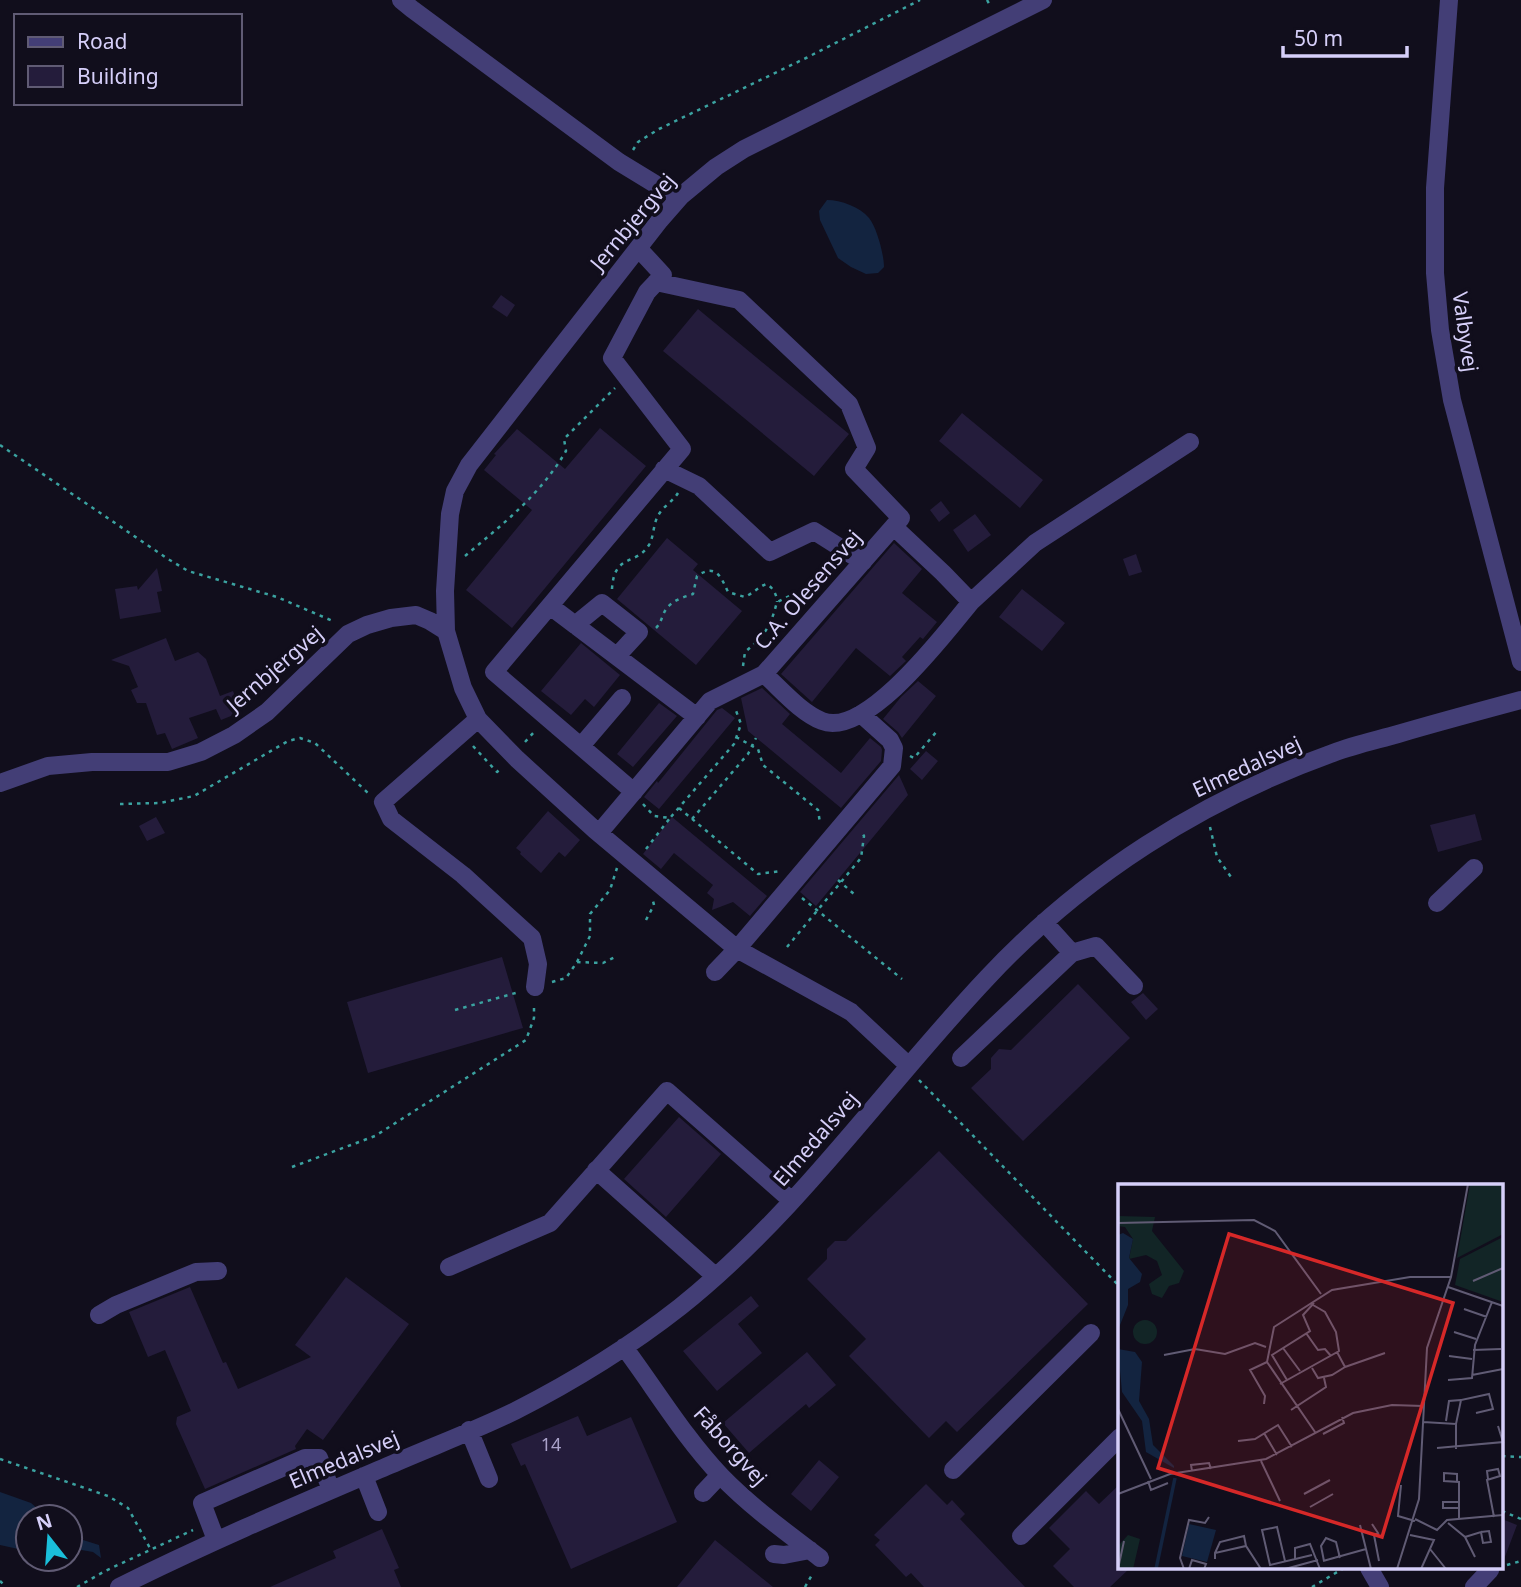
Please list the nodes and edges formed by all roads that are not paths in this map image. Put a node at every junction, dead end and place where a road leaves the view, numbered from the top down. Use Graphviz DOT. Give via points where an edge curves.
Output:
graph roads {
  1 [pos="401,0"];
  2 [pos="1043,0"];
  3 [pos="1449,0"];
  4 [pos="681,196"];
  5 [pos="638,248"];
  6 [pos="656,282"];
  7 [pos="1190,442"];
  8 [pos="664,470"];
  9 [pos="897,522"];
  10 [pos="855,557"];
  11 [pos="445,591"];
  12 [pos="971,602"];
  13 [pos="550,606"];
  14 [pos="416,615"];
  15 [pos="575,625"];
  16 [pos="446,631"];
  17 [pos="617,656"];
  18 [pos="1521,662"];
  19 [pos="764,674"];
  20 [pos="622,698"];
  21 [pos="1521,699"];
  22 [pos="861,714"];
  23 [pos="697,717"];
  24 [pos="478,719"];
  25 [pos="581,746"];
  26 [pos="0,783"];
  27 [pos="634,792"];
  28 [pos="599,834"];
  29 [pos="1474,868"];
  30 [pos="1437,903"];
  31 [pos="1044,922"];
  32 [pos="737,949"];
  33 [pos="1072,953"];
  34 [pos="715,972"];
  35 [pos="1134,986"];
  36 [pos="536,987"];
  37 [pos="961,1058"];
  38 [pos="909,1066"];
  39 [pos="596,1170"];
  40 [pos="792,1202"];
  41 [pos="449,1267"];
  42 [pos="218,1271"];
  43 [pos="715,1276"];
  44 [pos="99,1315"];
  45 [pos="1091,1333"];
  46 [pos="624,1347"];
  47 [pos="469,1430"];
  48 [pos="1118,1439"];
  49 [pos="953,1470"];
  50 [pos="720,1475"];
  51 [pos="364,1476"];
  52 [pos="489,1479"];
  53 [pos="331,1490"];
  54 [pos="703,1493"];
  55 [pos="378,1512"];
  56 [pos="1021,1536"];
  57 [pos="216,1540"];
  58 [pos="774,1554"];
  59 [pos="1370,1570"];
  60 [pos="1490,1570"];
  61 [pos="118,1587"];
  62 [pos="1380,1587"];
  63 [pos="1474,1587"];
  1 -- 4 [label="street" via="623,164"];
  2 -- 4 [label="street, Jernbjergvej" via="744,149"];
  3 -- 18 [label="street, Valbyvej" via="1435,188 1440,330 1452,400"];
  4 -- 5 [label="street, Jernbjergvej"];
  5 -- 6 [label="street" via="663,275"];
  5 -- 11 [label="street, Jernbjergvej" via="469,465 455,491 450,514"];
  6 -- 8 [label="street" via="612,358 682,449"];
  6 -- 9 [label="street" via="739,300 849,404 867,448 854,469"];
  7 -- 12 [label="street" via="1035,543"];
  8 -- 10 [label="street" via="699,486 770,552 814,531"];
  8 -- 13 [label="street"];
  9 -- 10 [label="street, C.A. Olesensvej"];
  9 -- 12 [label="street"];
  10 -- 19 [label="street, C.A. Olesensvej"];
  11 -- 14 [label="street, Jernbjergvej"];
  11 -- 16 [label="street, Jernbjergvej"];
  12 -- 22 [label="street" via="902,682"];
  13 -- 15 [label="street"];
  13 -- 25 [label="street" via="494,672"];
  14 -- 16 [label="street"];
  14 -- 26 [label="street, Jernbjergvej" via="391,618 348,634 267,712 201,751 168,762 48,766"];
  15 -- 17 [label="street"];
  15 -- 17 [label="street" via="602,603 639,632"];
  16 -- 24 [label="street" via="463,688"];
  17 -- 23 [label="street"];
  19 -- 22 [label="street" via="824,723 839,723"];
  19 -- 23 [label="street, C.A. Olesensvej" via="710,701"];
  20 -- 25 [label="street"];
  21 -- 31 [label="street, Elmedalsvej" via="1335,752 1256,784 1174,827 1105,872"];
  22 -- 32 [label="street" via="890,740 892,766"];
  23 -- 27 [label="street, C.A. Olesensvej"];
  24 -- 28 [label="street"];
  24 -- 36 [label="street" via="383,802 391,819 463,875 532,938 538,964"];
  25 -- 27 [label="street"];
  27 -- 28 [label="street, C.A. Olesensvej"];
  28 -- 32 [label="street"];
  29 -- 30 [label="street"];
  31 -- 33 [label="street"];
  31 -- 38 [label="street, Elmedalsvej" via="988,976"];
  32 -- 34 [label="street"];
  32 -- 38 [label="street" via="851,1012"];
  33 -- 35 [label="street" via="1096,946"];
  33 -- 37 [label="street"];
  38 -- 40 [label="street, Elmedalsvej"];
  39 -- 40 [label="street" via="667,1091"];
  39 -- 41 [label="street" via="550,1223"];
  39 -- 43 [label="street"];
  40 -- 43 [label="street, Elmedalsvej"];
  42 -- 44 [label="street" via="196,1272"];
  43 -- 46 [label="street, Elmedalsvej"];
  45 -- 49 [label="street"];
  46 -- 47 [label="street, Elmedalsvej" via="514,1411"];
  46 -- 50 [label="street, Fåborgvej"];
  47 -- 51 [label="street, Elmedalsvej"];
  47 -- 52 [label="street"];
  48 -- 56 [label="street"];
  50 -- 54 [label="street"];
  50 -- 58 [label="street, Fåborgvej" via="815,1554"];
  51 -- 53 [label="street, Elmedalsvej"];
  51 -- 55 [label="street"];
  53 -- 57 [label="street, Elmedalsvej"];
  53 -- 57 [label="street" via="319,1458 305,1458 202,1503"];
  57 -- 61 [label="street, Elmedalsvej"];
  59 -- 62 [label="street"];
  60 -- 63 [label="street"];
}
